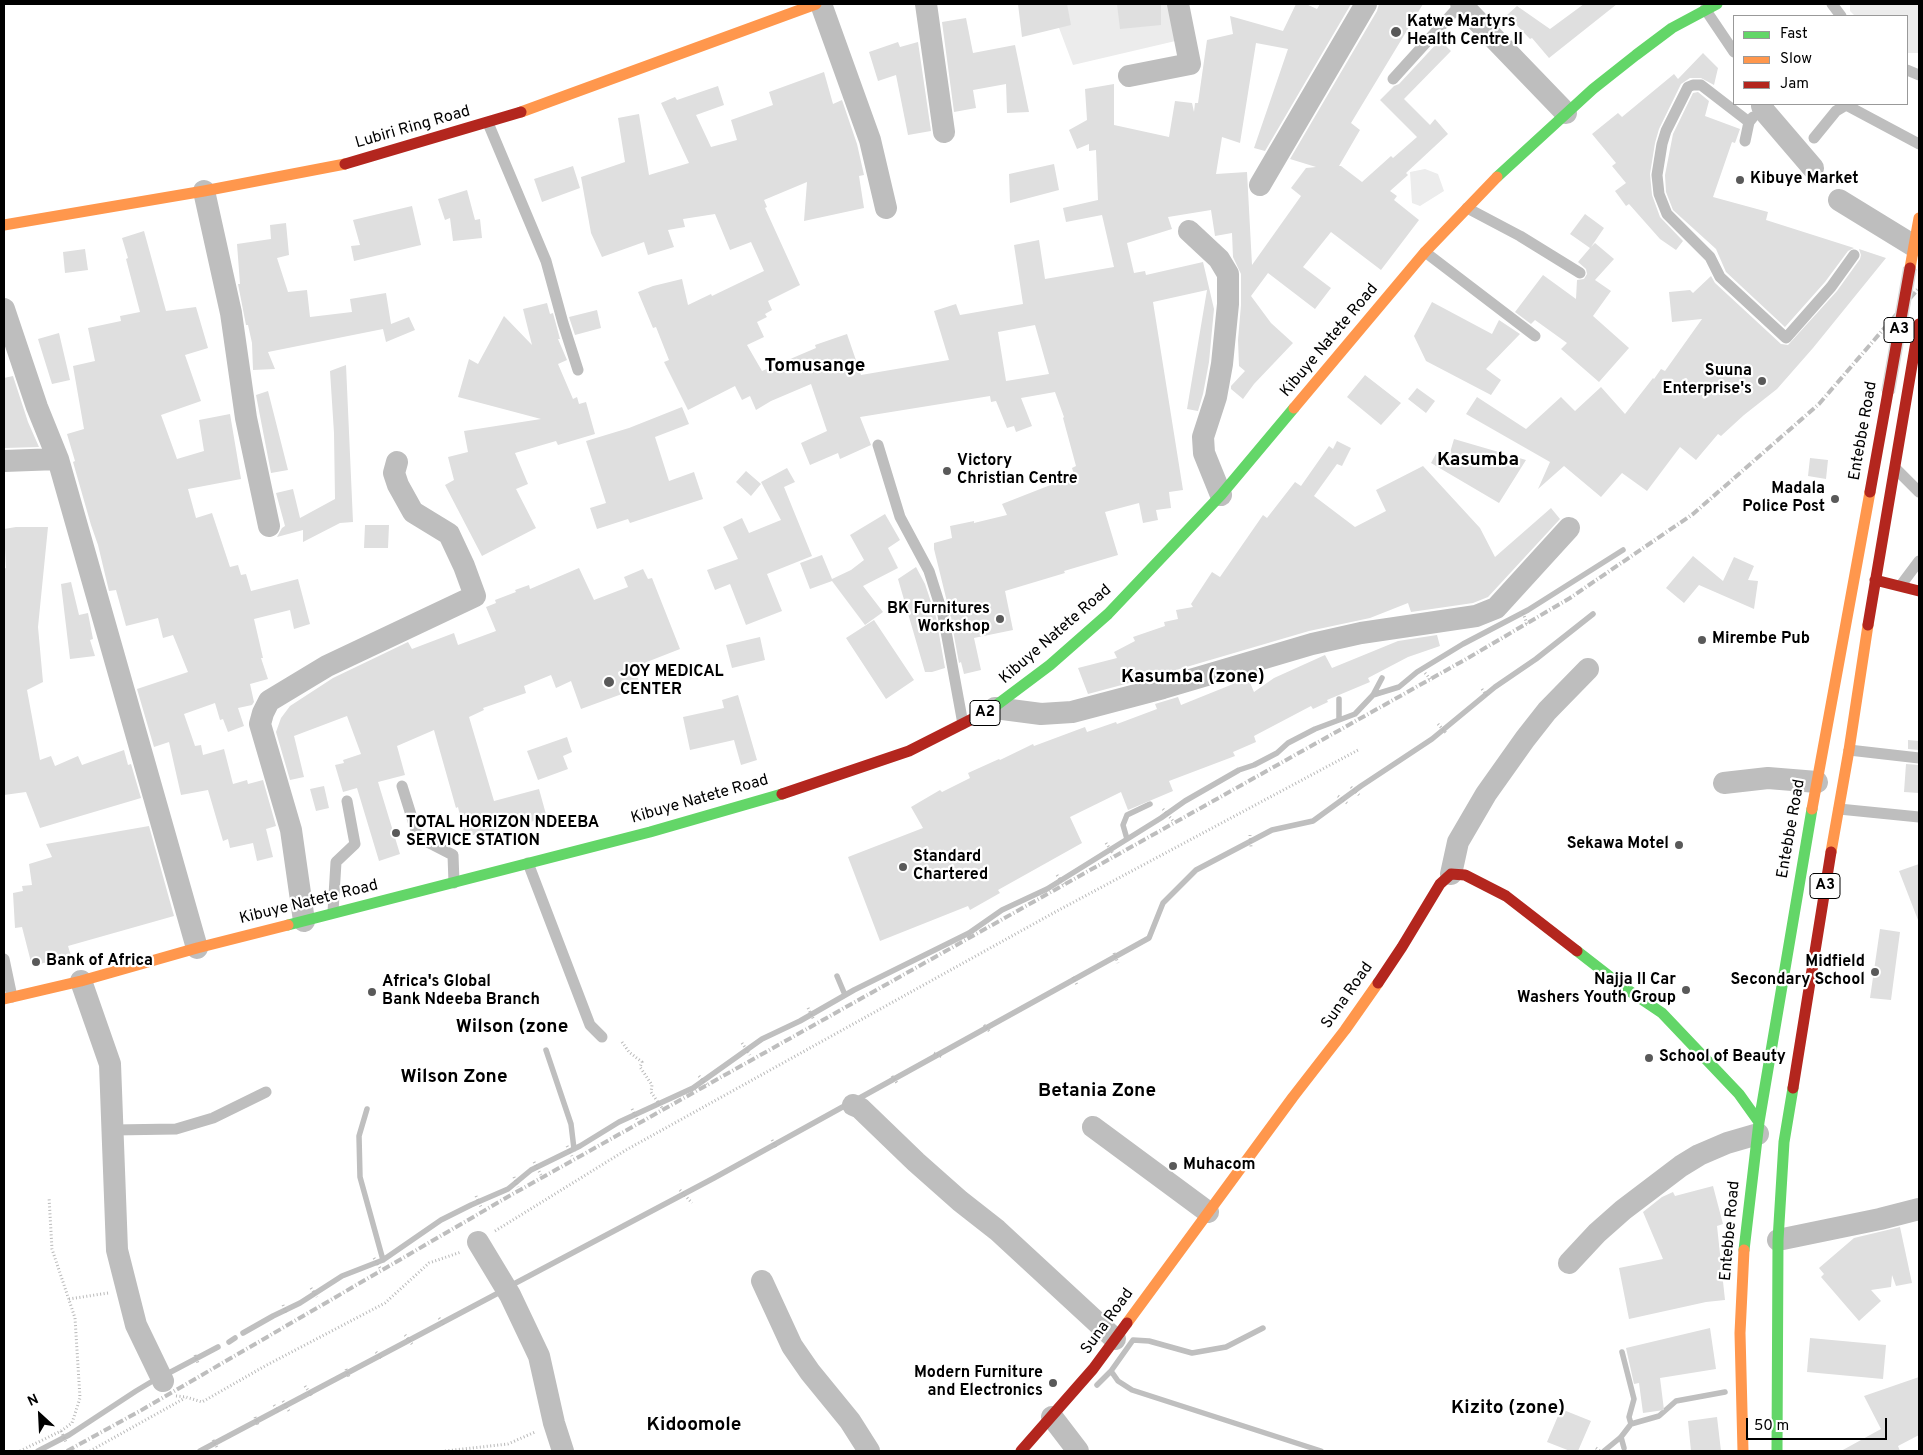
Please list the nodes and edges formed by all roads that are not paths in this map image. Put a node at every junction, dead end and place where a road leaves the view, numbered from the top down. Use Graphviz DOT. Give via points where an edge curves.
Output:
graph roads {
  1 [pos="816,4"];
  2 [pos="821,4"];
  3 [pos="926,4"];
  4 [pos="1178,4"];
  5 [pos="1366,4"];
  6 [pos="1461,4"];
  7 [pos="1717,4"];
  8 [pos="1832,4"];
  9 [pos="1705,9"];
  10 [pos="1840,15"];
  11 [pos="1733,51"];
  12 [pos="1129,76"];
  13 [pos="1393,80"];
  14 [pos="1733,100"];
  15 [pos="1745,105"];
  16 [pos="1758,111"];
  17 [pos="1566,114"];
  18 [pos="488,123"];
  19 [pos="944,132"];
  20 [pos="1814,138"];
  21 [pos="1745,141"];
  22 [pos="1919,144"];
  23 [pos="1813,168"];
  24 [pos="1260,185"];
  25 [pos="204,191"];
  26 [pos="1839,200"];
  27 [pos="886,208"];
  28 [pos="1466,208"];
  29 [pos="1919,218"];
  30 [pos="4,225"];
  31 [pos="1189,231"];
  32 [pos="1914,246"];
  33 [pos="1425,252"];
  34 [pos="1854,255"];
  35 [pos="1580,273"];
  36 [pos="4,309"];
  37 [pos="1919,324"];
  38 [pos="1535,336"];
  39 [pos="578,370"];
  40 [pos="878,446"];
  41 [pos="58,459"];
  42 [pos="4,462"];
  43 [pos="397,462"];
  44 [pos="1894,468"];
  45 [pos="1919,492"];
  46 [pos="1221,495"];
  47 [pos="269,526"];
  48 [pos="1569,528"];
  49 [pos="1919,561"];
  50 [pos="1875,580"];
  51 [pos="1901,585"];
  52 [pos="1919,591"];
  53 [pos="1588,669"];
  54 [pos="995,708"];
  55 [pos="963,725"];
  56 [pos="1849,750"];
  57 [pos="1919,758"];
  58 [pos="1817,782"];
  59 [pos="1724,783"];
  60 [pos="402,786"];
  61 [pos="347,801"];
  62 [pos="1838,808"];
  63 [pos="1919,817"];
  64 [pos="528,863"];
  65 [pos="1451,874"];
  66 [pos="454,882"];
  67 [pos="333,914"];
  68 [pos="304,922"];
  69 [pos="197,948"];
  70 [pos="4,959"];
  71 [pos="81,981"];
  72 [pos="8,998"];
  73 [pos="602,1037"];
  74 [pos="266,1092"];
  75 [pos="853,1105"];
  76 [pos="1093,1127"];
  77 [pos="1759,1128"];
  78 [pos="113,1130"];
  79 [pos="1919,1209"];
  80 [pos="1208,1212"];
  81 [pos="1778,1240"];
  82 [pos="478,1242"];
  83 [pos="1569,1263"];
  84 [pos="762,1281"];
  85 [pos="1116,1339"];
  86 [pos="161,1376"];
  87 [pos="1052,1418"];
  88 [pos="564,1451"];
  89 [pos="869,1451"];
  90 [pos="1021,1451"];
  91 [pos="1078,1451"];
  92 [pos="1743,1451"];
  93 [pos="1777,1451"];
  1 -- 18 [label="main road, Lubiri Ring Road"];
  2 -- 27 [label="street" via="870,140"];
  3 -- 19 [label="street"];
  4 -- 12 [label="street" via="1190,64"];
  5 -- 24 [label="street"];
  6 -- 13 [label="lane"];
  6 -- 17 [label="street"];
  7 -- 9 [label="main road, Kibuye Natete Road / A2"];
  8 -- 10 [label="lane"];
  9 -- 11 [label="lane"];
  9 -- 17 [label="main road, Kibuye Natete Road / A2" via="1636,55"];
  14 -- 34 [label="lane" via="1701,85 1688,87 1662,144 1657,176 1666,214 1710,257 1720,277 1786,338"];
  15 -- 16 [label="lane"];
  16 -- 21 [label="lane"];
  16 -- 23 [label="street" via="1765,112"];
  17 -- 28 [label="main road, Kibuye Natete Road / A2"];
  18 -- 25 [label="main road, Lubiri Ring Road" via="356,162"];
  18 -- 39 [label="lane" via="546,261"];
  20 -- 22 [label="lane" via="1836,111 1846,105"];
  25 -- 30 [label="main road, Lubiri Ring Road"];
  25 -- 47 [label="street" via="231,313 246,418"];
  26 -- 32 [label="street"];
  28 -- 33 [label="main road, Kibuye Natete Road / A2"];
  28 -- 35 [label="lane"];
  29 -- 32 [label="main road, Entebbe Road / A3"];
  31 -- 46 [label="street" via="1219,259 1228,274 1222,364 1216,397 1203,437 1204,454"];
  32 -- 58 [label="main road, Entebbe Road / A3, bridge"];
  33 -- 38 [label="lane"];
  33 -- 46 [label="main road, Kibuye Natete Road / A2"];
  36 -- 41 [label="street"];
  37 -- 44 [label="main road, A3"];
  40 -- 55 [label="lane" via="900,517 929,571 943,614"];
  41 -- 42 [label="street"];
  41 -- 69 [label="street"];
  43 -- 68 [label="street" via="394,473 413,512 449,534 475,596 327,666 269,701 260,724 291,830"];
  44 -- 45 [label="lane"];
  44 -- 50 [label="main road, A3"];
  46 -- 54 [label="main road, Kibuye Natete Road / A2" via="1108,614"];
  48 -- 54 [label="street" via="1496,608 1476,616 1361,633 1312,644 1072,712 1041,714"];
  49 -- 51 [label="lane"];
  50 -- 51 [label="main road"];
  50 -- 56 [label="main road, A3"];
  51 -- 52 [label="main road"];
  53 -- 65 [label="street" via="1542,718 1486,794 1458,842"];
  54 -- 55 [label="main road, Kibuye Natete Road / A2"];
  55 -- 64 [label="main road, Kibuye Natete Road / A2" via="909,751 790,792"];
  56 -- 57 [label="lane"];
  56 -- 62 [label="main road, A3"];
  58 -- 59 [label="street" via="1768,778"];
  58 -- 77 [label="main road, Entebbe Road / A3"];
  60 -- 66 [label="lane" via="418,836 453,855"];
  61 -- 67 [label="lane" via="355,844 336,862"];
  62 -- 63 [label="lane"];
  62 -- 81 [label="main road, A3" via="1784,1142"];
  64 -- 66 [label="main road, Kibuye Natete Road / A2"];
  64 -- 73 [label="lane" via="590,1026"];
  65 -- 77 [label="main road" via="1465,876 1506,896 1662,1013 1739,1094"];
  65 -- 80 [label="main road, Suna Road" via="1440,884 1402,947 1345,1030"];
  66 -- 67 [label="main road, Kibuye Natete Road / A2"];
  67 -- 68 [label="main road, Kibuye Natete Road / A2"];
  68 -- 69 [label="main road, Kibuye Natete Road / A2"];
  69 -- 71 [label="main road, Kibuye Natete Road / A2"];
  70 -- 72 [label="lane"];
  71 -- 72 [label="main road, Kibuye Natete Road / A2"];
  71 -- 78 [label="street" via="110,1064"];
  74 -- 78 [label="lane" via="213,1118 176,1129"];
  75 -- 85 [label="street"];
  76 -- 80 [label="street"];
  77 -- 83 [label="street" via="1681,1166 1623,1210"];
  77 -- 92 [label="main road, Entebbe Road / A3" via="1744,1247 1740,1327"];
  78 -- 86 [label="street" via="117,1250 136,1325"];
  79 -- 81 [label="street"];
  80 -- 85 [label="main road, Suna Road"];
  81 -- 93 [label="main road, A3"];
  82 -- 88 [label="street" via="505,1287 539,1356 554,1424"];
  84 -- 89 [label="street" via="792,1346"];
  85 -- 87 [label="main road, Suna Road"];
  87 -- 90 [label="main road, Suna Road"];
  87 -- 91 [label="street"];
}
